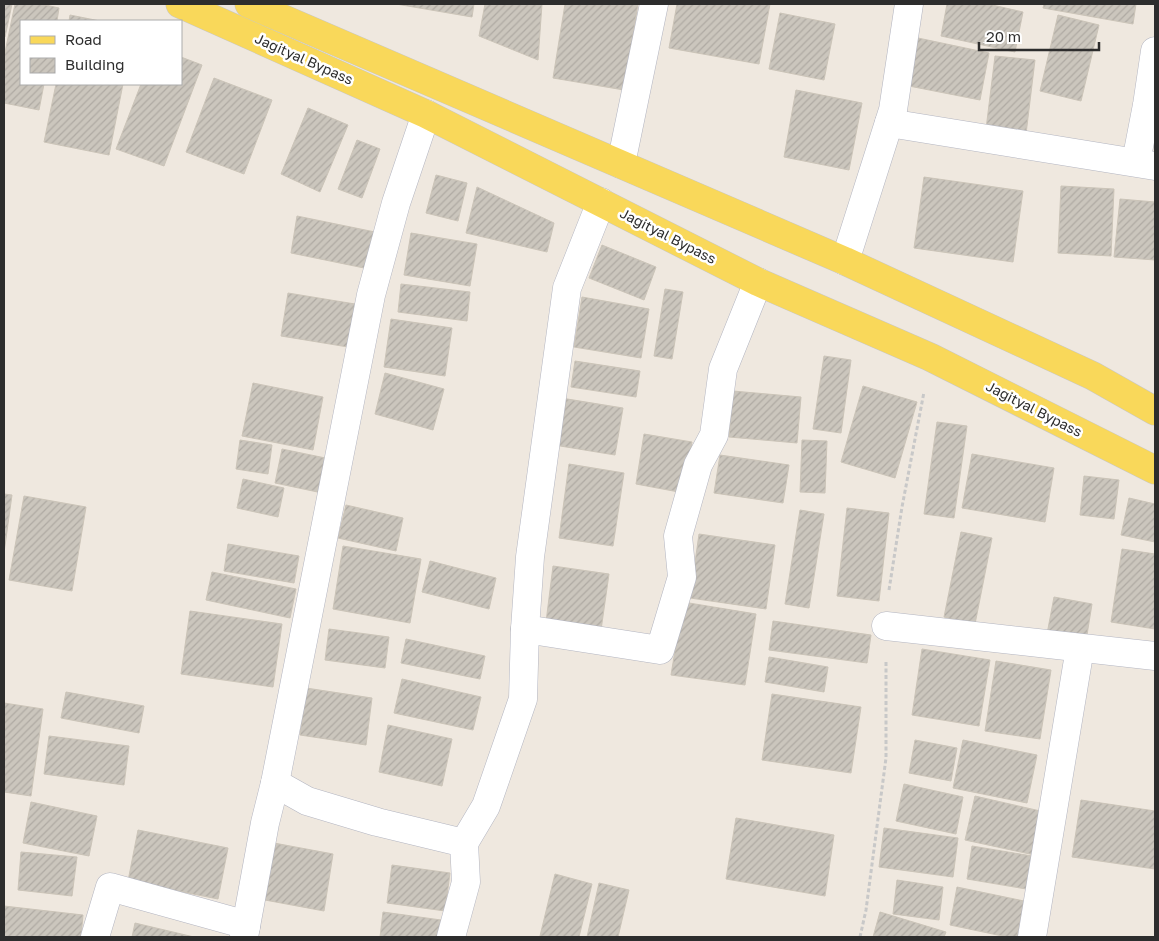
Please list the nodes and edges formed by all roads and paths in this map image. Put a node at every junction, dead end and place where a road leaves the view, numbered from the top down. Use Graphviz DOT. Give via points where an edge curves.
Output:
graph roads {
  1 [pos="180,4"];
  2 [pos="248,4"];
  3 [pos="654,4"];
  4 [pos="909,4"];
  5 [pos="1155,51"];
  6 [pos="426,114"];
  7 [pos="889,123"];
  8 [pos="621,164"];
  9 [pos="1146,164"];
  10 [pos="601,202"];
  11 [pos="845,261"];
  12 [pos="758,282"];
  13 [pos="1155,411"];
  14 [pos="1155,470"];
  15 [pos="886,626"];
  16 [pos="525,629"];
  17 [pos="1080,648"];
  18 [pos="1155,656"];
  19 [pos="275,783"];
  20 [pos="464,843"];
  21 [pos="245,932"];
  22 [pos="95,937"];
  23 [pos="450,937"];
  24 [pos="1032,937"];
  1 -- 6 [label="main road, Jagityal Bypass"];
  2 -- 8 [label="main road, Jagityal Bypass"];
  3 -- 8 [label="street"];
  4 -- 7 [label="street" via="894,110"];
  5 -- 9 [label="street" via="1147,105"];
  6 -- 10 [label="main road, Jagityal Bypass"];
  6 -- 19 [label="street" via="396,203 371,295"];
  7 -- 9 [label="street"];
  7 -- 11 [label="street"];
  8 -- 11 [label="main road, Jagityal Bypass"];
  10 -- 12 [label="main road, Jagityal Bypass"];
  10 -- 16 [label="street" via="567,288 530,557"];
  11 -- 13 [label="main road, Jagityal Bypass" via="1093,376"];
  12 -- 14 [label="main road, Jagityal Bypass" via="930,357"];
  12 -- 16 [label="street" via="723,369 714,435 698,465 678,536 682,577 660,650"];
  15 -- 17 [label="street"];
  16 -- 20 [label="street" via="523,699 486,806"];
  17 -- 18 [label="street"];
  17 -- 24 [label="street"];
  19 -- 20 [label="street" via="307,801"];
  19 -- 21 [label="street"];
  20 -- 23 [label="street" via="466,882"];
  21 -- 22 [label="street" via="236,922 110,887"];
}
